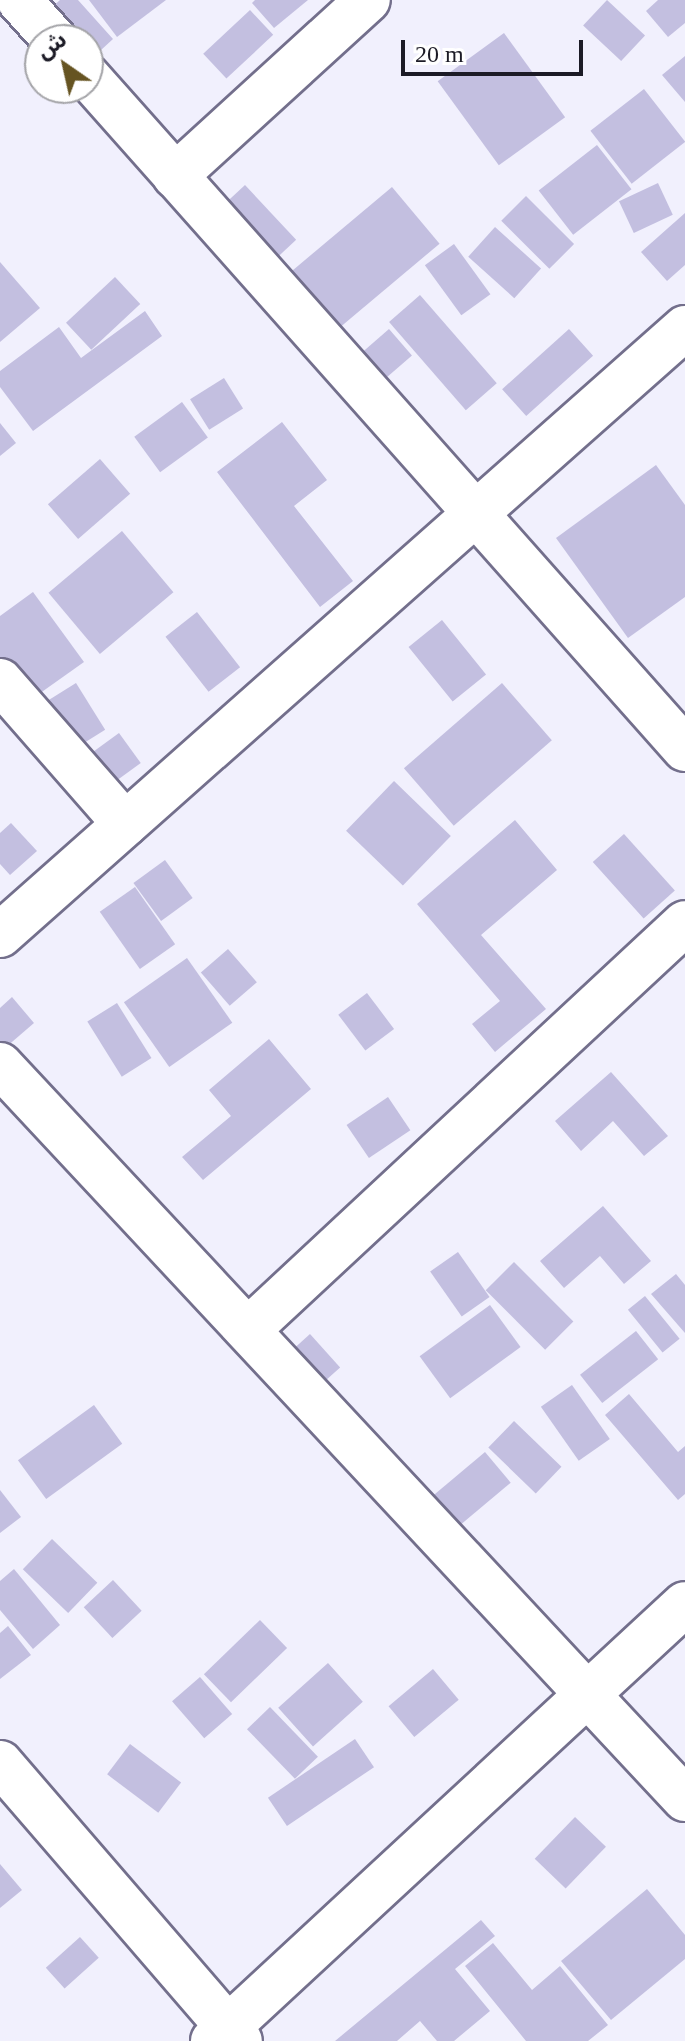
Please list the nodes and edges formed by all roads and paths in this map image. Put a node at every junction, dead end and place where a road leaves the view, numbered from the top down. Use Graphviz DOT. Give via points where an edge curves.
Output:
graph roads {
  1 [pos="19,0"];
  2 [pos="368,0"];
  3 [pos="41,24"];
  4 [pos="104,95"];
  5 [pos="175,176"];
  6 [pos="685,328"];
  7 [pos="476,513"];
  8 [pos="0,681"];
  9 [pos="685,749"];
  10 [pos="125,824"];
  11 [pos="685,923"];
  12 [pos="0,935"];
  13 [pos="0,1065"];
  14 [pos="250,1328"];
  15 [pos="685,1604"];
  16 [pos="589,1691"];
  17 [pos="0,1763"];
  18 [pos="685,1799"];
  19 [pos="227,2037"];
  1 -- 3 [label="street"];
  2 -- 5 [label="street"];
  4 -- 5 [label="street"];
  5 -- 7 [label="street"];
  6 -- 7 [label="street"];
  7 -- 9 [label="street"];
  7 -- 10 [label="street"];
  8 -- 10 [label="street"];
  10 -- 12 [label="street"];
  11 -- 14 [label="street"];
  13 -- 14 [label="street"];
  14 -- 16 [label="street"];
  15 -- 16 [label="street"];
  16 -- 18 [label="street"];
  16 -- 19 [label="street"];
  17 -- 19 [label="street"];
}
